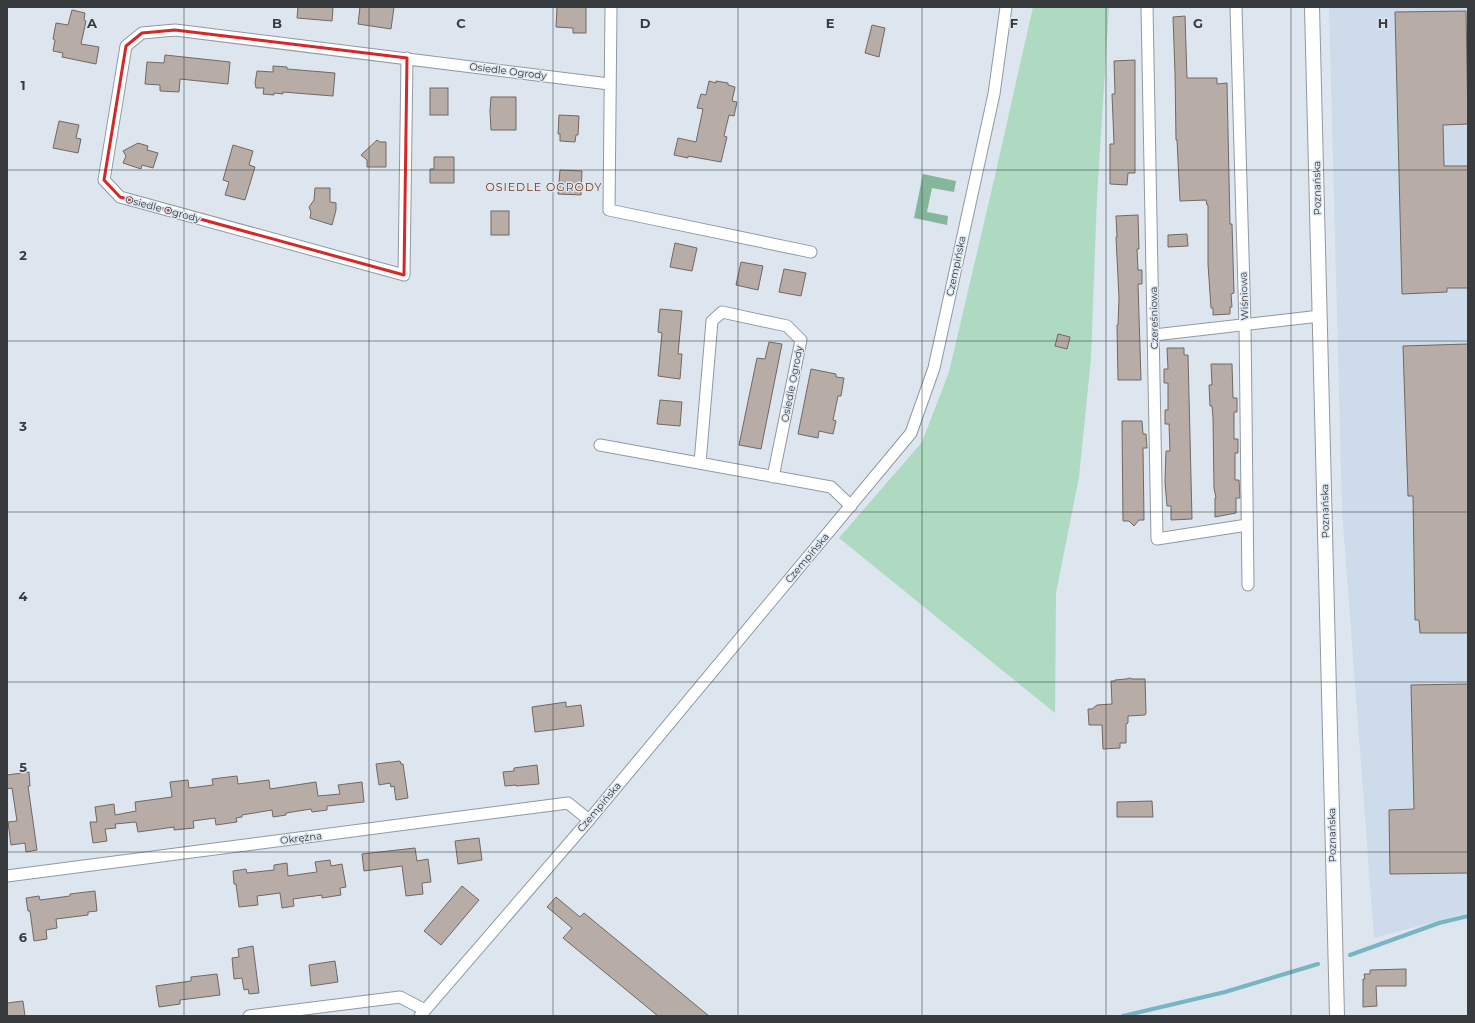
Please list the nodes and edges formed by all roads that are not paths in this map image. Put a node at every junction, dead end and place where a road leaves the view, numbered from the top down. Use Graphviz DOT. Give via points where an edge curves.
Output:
graph roads {
  1 [pos="611,7"];
  2 [pos="1006,7"];
  3 [pos="1147,7"];
  4 [pos="1236,7"];
  5 [pos="1312,7"];
  6 [pos="407,58"];
  7 [pos="609,84"];
  8 [pos="811,252"];
  9 [pos="1320,316"];
  10 [pos="1245,325"];
  11 [pos="1154,335"];
  12 [pos="600,446"];
  13 [pos="700,463"];
  14 [pos="773,477"];
  15 [pos="851,506"];
  16 [pos="1247,525"];
  17 [pos="1248,585"];
  18 [pos="589,820"];
  19 [pos="7,876"];
  20 [pos="423,1013"];
  21 [pos="249,1016"];
  22 [pos="1337,1016"];
  1 -- 7 [label="street"];
  2 -- 15 [label="street, Czempińska" via="994,94 934,368 911,433"];
  3 -- 11 [label="street, Czereśniowa"];
  4 -- 10 [label="street, Wiśniowa"];
  5 -- 9 [label="street, Poznańska"];
  6 -- 6 [label="street, Osiedle Ogrody" via="175,30 142,33 126,46 104,180 120,197 404,275"];
  6 -- 7 [label="street, Osiedle Ogrody"];
  7 -- 8 [label="street" via="609,210"];
  9 -- 10 [label="street"];
  9 -- 22 [label="street, Poznańska"];
  10 -- 11 [label="street"];
  10 -- 16 [label="street, Wiśniowa"];
  11 -- 16 [label="street, Czereśniowa" via="1157,539"];
  12 -- 13 [label="street"];
  13 -- 14 [label="street"];
  13 -- 14 [label="street, Osiedle Ogrody" via="712,320 722,312 787,326 801,340"];
  14 -- 15 [label="street" via="831,487"];
  15 -- 18 [label="street, Czempińska"];
  16 -- 17 [label="street, Wiśniowa"];
  18 -- 19 [label="street, Okrężna" via="568,803"];
  18 -- 20 [label="street, Czempińska"];
  20 -- 21 [label="street" via="400,997"];
}
